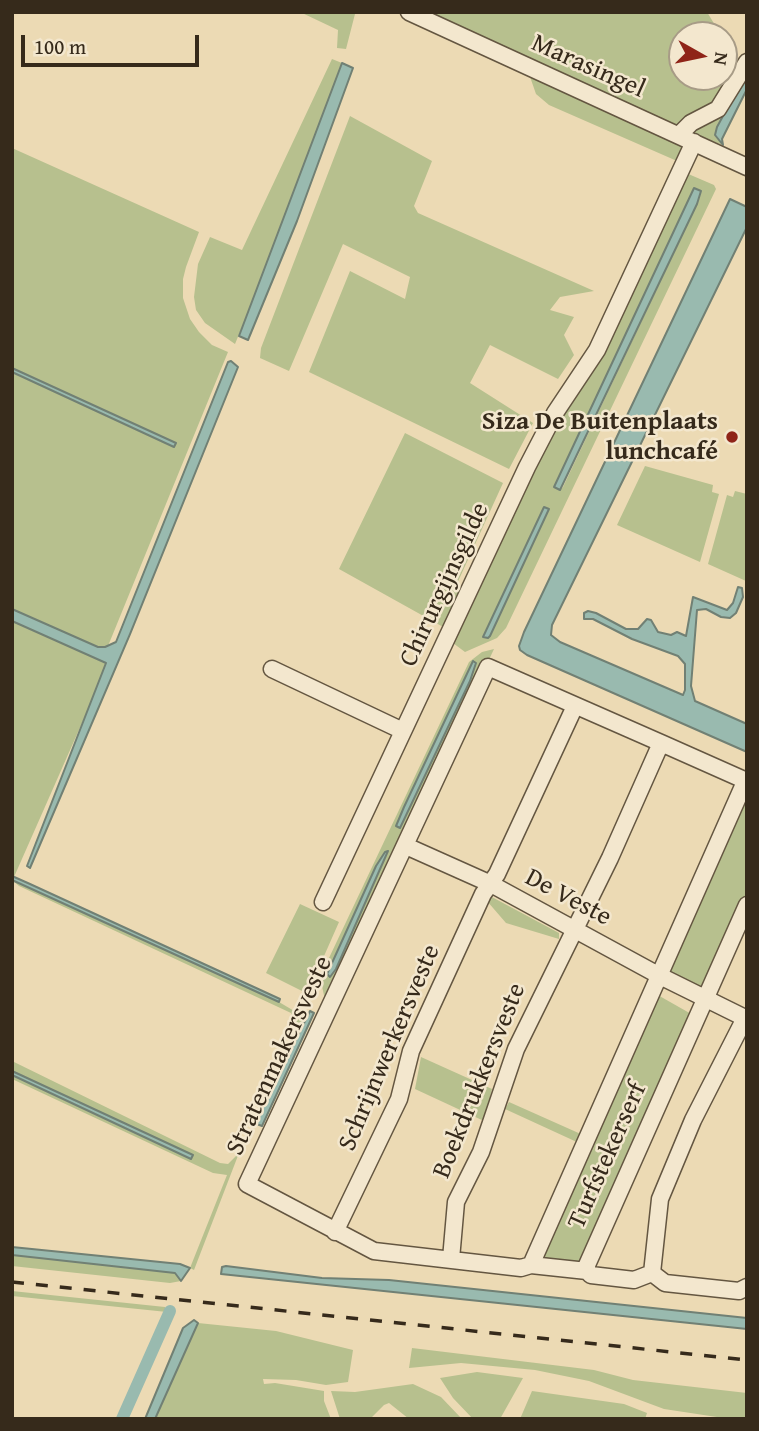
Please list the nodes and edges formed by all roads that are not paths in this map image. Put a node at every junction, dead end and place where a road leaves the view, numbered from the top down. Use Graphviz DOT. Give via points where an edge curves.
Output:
graph roads {
  1 [pos="409,12"];
  2 [pos="747,62"];
  3 [pos="687,139"];
  4 [pos="747,167"];
  5 [pos="272,669"];
  6 [pos="575,706"];
  7 [pos="403,731"];
  8 [pos="661,743"];
  9 [pos="406,846"];
  10 [pos="491,884"];
  11 [pos="323,902"];
  12 [pos="747,905"];
  13 [pos="574,928"];
  14 [pos="660,976"];
  15 [pos="704,999"];
  16 [pos="746,1018"];
  17 [pos="335,1232"];
  18 [pos="451,1259"];
  19 [pos="531,1265"];
  20 [pos="587,1271"];
  21 [pos="652,1273"];
  22 [pos="747,1287"];
  1 -- 3 [label="street, Marasingel"];
  2 -- 3 [label="street" via="718,109 691,123"];
  3 -- 4 [label="street, Marasingel"];
  3 -- 7 [label="street, Chirurgijnsgilde" via="597,350 555,413 527,467"];
  5 -- 7 [label="street"];
  6 -- 8 [label="street"];
  6 -- 9 [label="street" via="488,667"];
  6 -- 10 [label="street, Schrijnwerkersveste"];
  7 -- 11 [label="street, Chirurgijnsgilde"];
  8 -- 13 [label="street, Boekdrukkersveste"];
  8 -- 14 [label="street" via="742,779 744,784"];
  9 -- 10 [label="street, De Veste"];
  9 -- 17 [label="street, Stratenmakersveste" via="247,1184"];
  10 -- 13 [label="street, De Veste"];
  10 -- 17 [label="street, Schrijnwerkersveste" via="411,1051 399,1099"];
  12 -- 15 [label="street, Turfstekerserf"];
  13 -- 14 [label="street, De Veste"];
  13 -- 18 [label="street, Boekdrukkersveste" via="516,1049 481,1152 456,1202"];
  14 -- 15 [label="street, De Veste"];
  14 -- 19 [label="street"];
  15 -- 16 [label="street, De Veste"];
  15 -- 20 [label="street, Turfstekerserf"];
  16 -- 21 [label="street" via="693,1120 660,1199"];
  17 -- 18 [label="street, Stratenmakersveste" via="374,1251"];
  18 -- 19 [label="street, Stratenmakersveste" via="521,1268"];
  19 -- 20 [label="street, Stratenmakersveste"];
  20 -- 21 [label="street, Turfstekerserf" via="634,1280"];
  21 -- 22 [label="street" via="664,1283 738,1291"];
}
